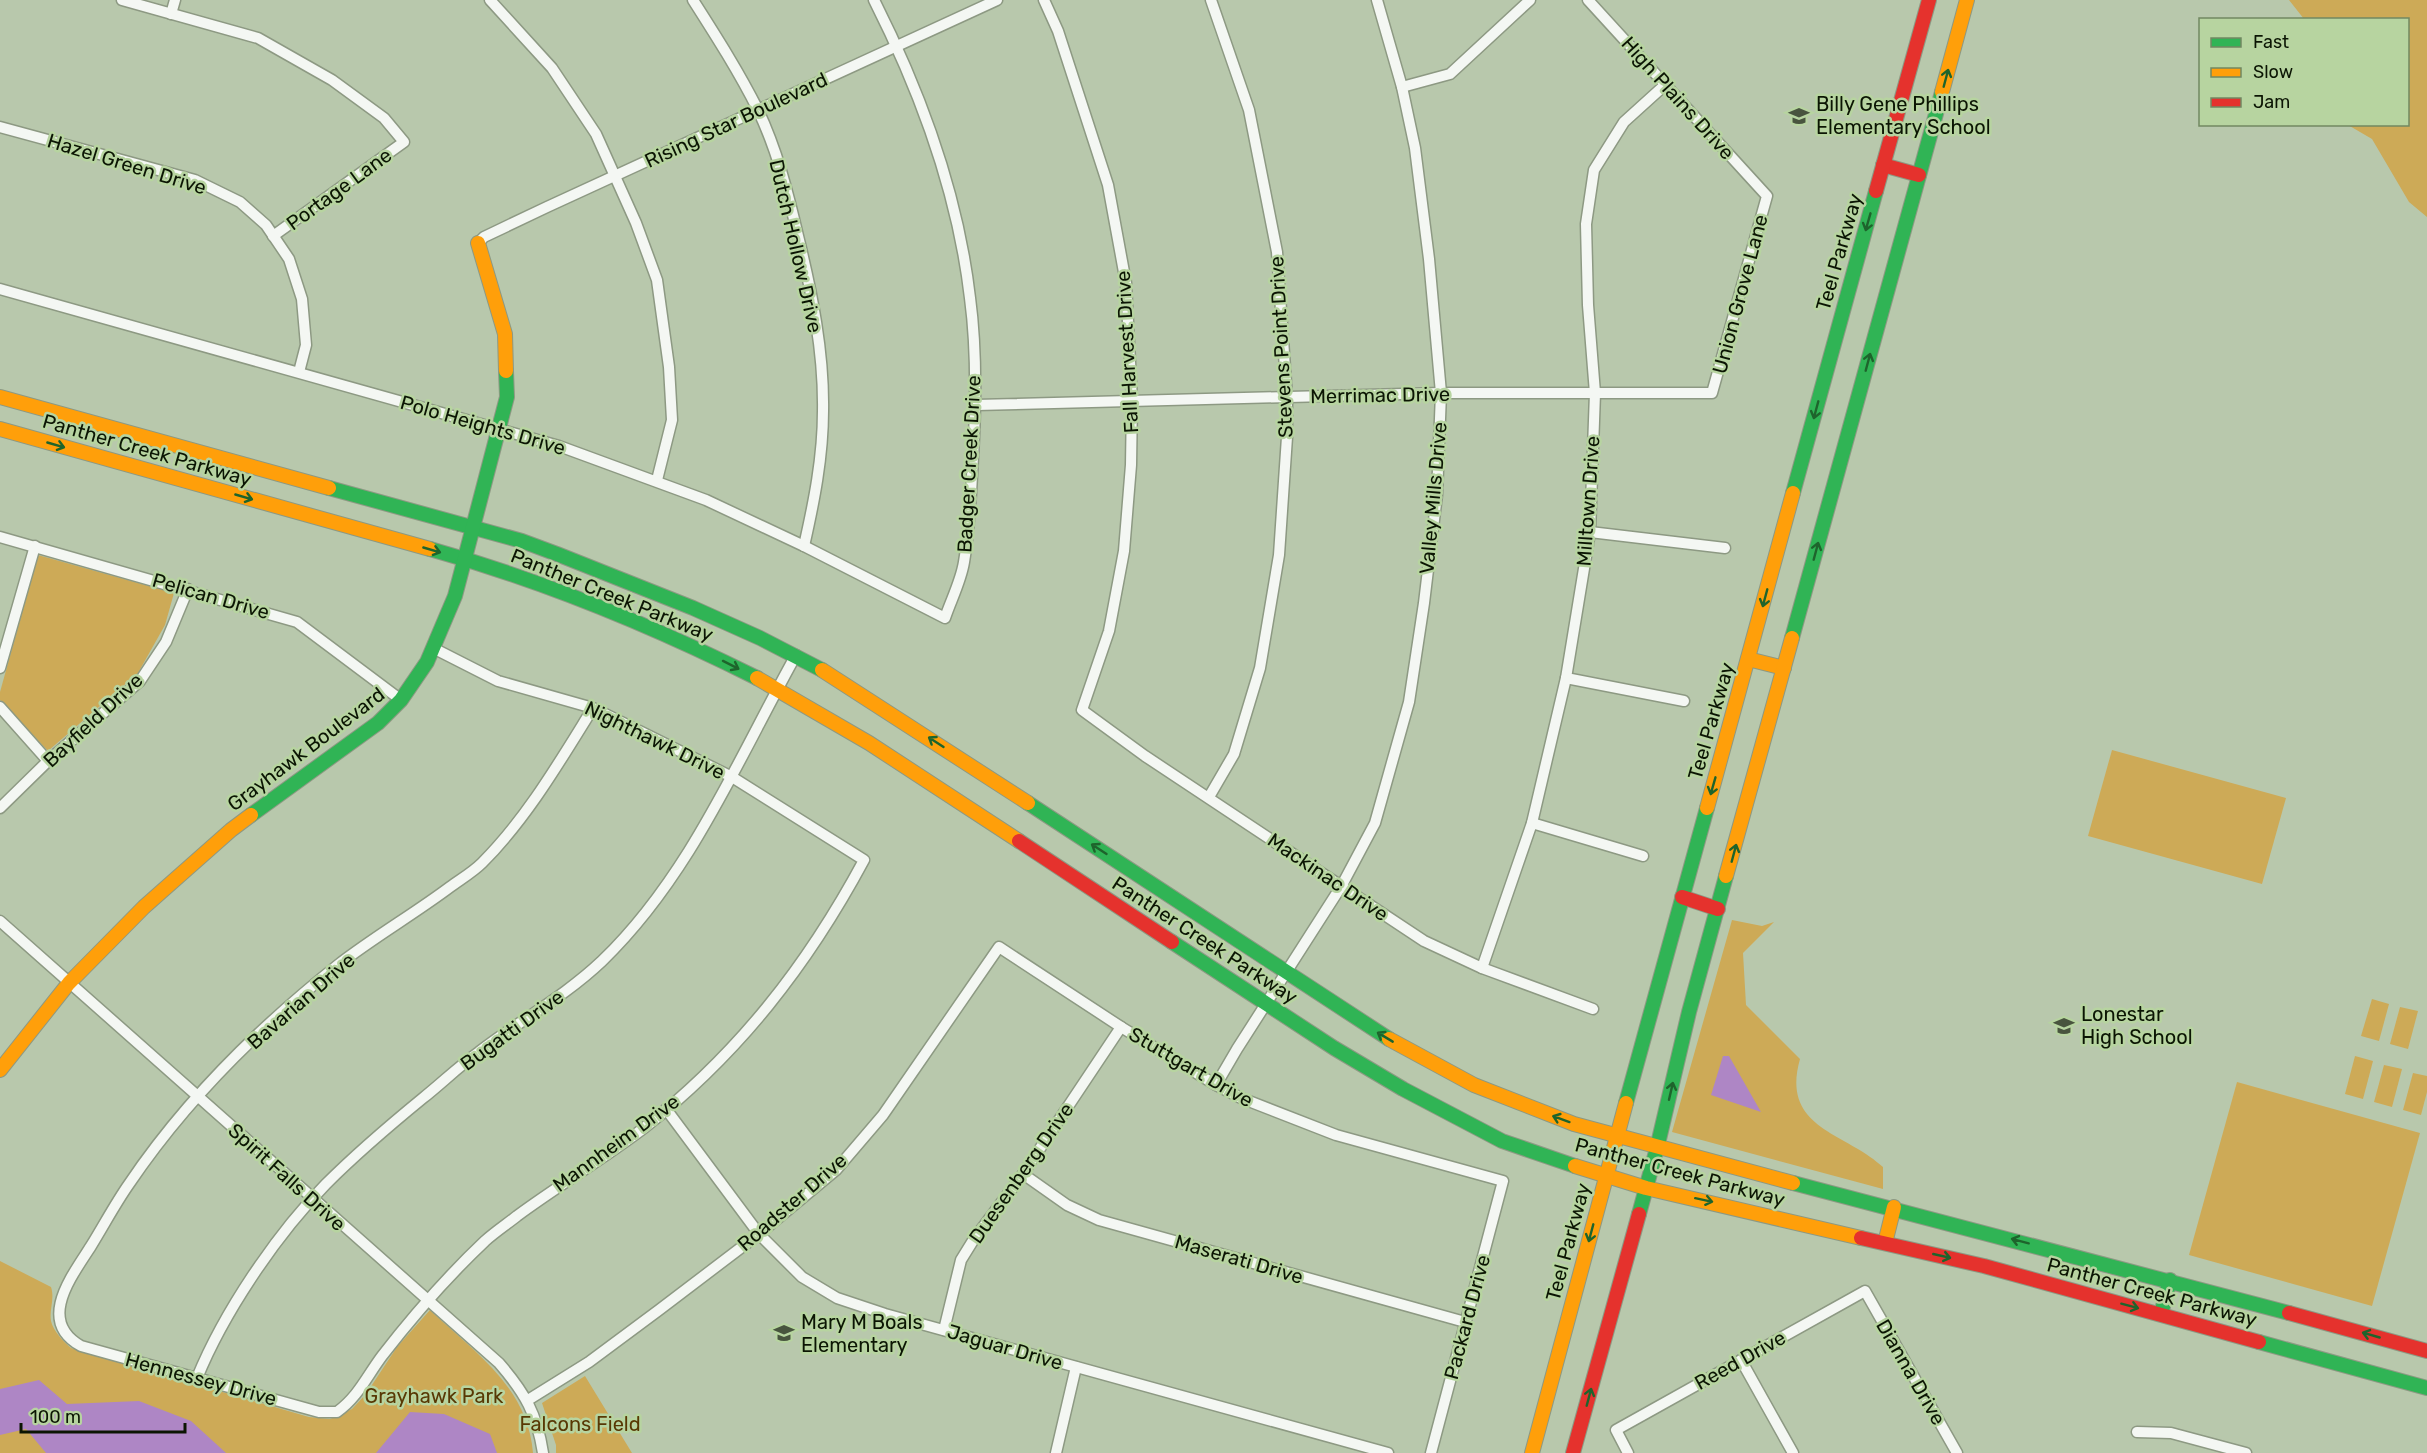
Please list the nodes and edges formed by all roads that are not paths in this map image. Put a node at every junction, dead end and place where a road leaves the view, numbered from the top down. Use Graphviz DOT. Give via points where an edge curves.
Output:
graph roads {
  1 [pos="122,0"];
  2 [pos="175,0"];
  3 [pos="490,0"];
  4 [pos="693,0"];
  5 [pos="874,0"];
  6 [pos="998,0"];
  7 [pos="1044,0"];
  8 [pos="1211,0"];
  9 [pos="1377,0"];
  10 [pos="1530,0"];
  11 [pos="1588,0"];
  12 [pos="1929,0"];
  13 [pos="1967,0"];
  14 [pos="171,14"];
  15 [pos="897,46"];
  16 [pos="1666,84"];
  17 [pos="1402,87"];
  18 [pos="758,110"];
  19 [pos="0,127"];
  20 [pos="1883,165"];
  21 [pos="616,175"];
  22 [pos="1919,175"];
  23 [pos="1767,196"];
  24 [pos="273,236"];
  25 [pos="478,243"];
  26 [pos="0,289"];
  27 [pos="299,372"];
  28 [pos="1441,393"];
  29 [pos="1594,393"];
  30 [pos="1713,393"];
  31 [pos="0,396"];
  32 [pos="1287,397"];
  33 [pos="1132,401"];
  34 [pos="976,405"];
  35 [pos="0,429"];
  36 [pos="500,429"];
  37 [pos="657,480"];
  38 [pos="474,528"];
  39 [pos="1590,532"];
  40 [pos="0,537"];
  41 [pos="35,546"];
  42 [pos="804,546"];
  43 [pos="1725,548"];
  44 [pos="465,559"];
  45 [pos="188,589"];
  46 [pos="945,618"];
  47 [pos="433,648"];
  48 [pos="796,655"];
  49 [pos="1748,659"];
  50 [pos="0,668"];
  51 [pos="1784,668"];
  52 [pos="1566,678"];
  53 [pos="777,688"];
  54 [pos="401,700"];
  55 [pos="1684,701"];
  56 [pos="0,706"];
  57 [pos="593,708"];
  58 [pos="1082,710"];
  59 [pos="48,761"];
  60 [pos="732,777"];
  61 [pos="1209,798"];
  62 [pos="0,808"];
  63 [pos="1532,823"];
  64 [pos="1643,855"];
  65 [pos="864,860"];
  66 [pos="1341,885"];
  67 [pos="1682,897"];
  68 [pos="1718,909"];
  69 [pos="0,921"];
  70 [pos="999,947"];
  71 [pos="1482,968"];
  72 [pos="1286,972"];
  73 [pos="69,982"];
  74 [pos="1266,1003"];
  75 [pos="1593,1010"];
  76 [pos="1121,1027"];
  77 [pos="0,1070"];
  78 [pos="1216,1085"];
  79 [pos="198,1097"];
  80 [pos="666,1109"];
  81 [pos="1617,1137"];
  82 [pos="1657,1148"];
  83 [pos="1023,1174"];
  84 [pos="1606,1176"];
  85 [pos="1503,1181"];
  86 [pos="1647,1188"];
  87 [pos="312,1200"];
  88 [pos="1894,1207"];
  89 [pos="759,1234"];
  90 [pos="1885,1243"];
  91 [pos="2170,1280"];
  92 [pos="1865,1291"];
  93 [pos="429,1301"];
  94 [pos="2161,1314"];
  95 [pos="1465,1322"];
  96 [pos="944,1330"];
  97 [pos="63,1331"];
  98 [pos="2427,1351"];
  99 [pos="1741,1360"];
  100 [pos="1076,1367"];
  101 [pos="196,1378"];
  102 [pos="2427,1388"];
  103 [pos="528,1400"];
  104 [pos="344,1407"];
  105 [pos="2137,1431"];
  106 [pos="543,1453"];
  107 [pos="1056,1453"];
  108 [pos="1388,1453"];
  109 [pos="1431,1453"];
  110 [pos="1532,1453"];
  111 [pos="1573,1453"];
  112 [pos="1628,1453"];
  113 [pos="1793,1453"];
  114 [pos="1958,1453"];
  115 [pos="2246,1453"];
  1 -- 14 [label="street"];
  2 -- 14 [label="street"];
  3 -- 21 [label="street" via="552,68 596,134"];
  4 -- 18 [label="street, Dutch Hollow Drive"];
  5 -- 15 [label="street, Badger Creek Drive"];
  6 -- 15 [label="street, Rising Star Boulevard"];
  7 -- 33 [label="street, Fall Harvest Drive" via="1058,31 1108,185 1126,283"];
  8 -- 32 [label="street, Stevens Point Drive" via="1249,110 1277,252"];
  9 -- 17 [label="street, Valley Mills Drive"];
  10 -- 17 [label="street" via="1450,74"];
  11 -- 16 [label="street, High Plains Drive"];
  12 -- 20 [label="main road, Teel Parkway"];
  22 -- 13 [label="main road, one-way"];
  14 -- 24 [label="street, Portage Lane" via="258,39 332,80 384,118 404,142"];
  15 -- 18 [label="street, Rising Star Boulevard"];
  15 -- 34 [label="street, Badger Creek Drive" via="930,129 956,215 971,299"];
  16 -- 23 [label="street, High Plains Drive"];
  16 -- 29 [label="street, Milltown Drive" via="1624,122 1594,170 1586,224"];
  17 -- 28 [label="street, Valley Mills Drive" via="1415,148"];
  18 -- 21 [label="street, Rising Star Boulevard"];
  18 -- 42 [label="street, Dutch Hollow Drive" via="788,194 818,329 823,411 818,484"];
  19 -- 24 [label="street, Hazel Green Drive" via="195,180 240,202"];
  20 -- 22 [label="main road"];
  20 -- 49 [label="main road, Teel Parkway, one-way"];
  21 -- 25 [label="street, Rising Star Boulevard"];
  21 -- 37 [label="street" via="657,280 669,366 672,420"];
  51 -- 22 [label="main road, one-way"];
  23 -- 30 [label="street, Union Grove Lane"];
  24 -- 27 [label="street, Hazel Green Drive" via="289,260 302,299 306,345"];
  25 -- 36 [label="main road, Grayhawk Boulevard" via="505,334 507,397"];
  26 -- 27 [label="street, Polo Heights Drive"];
  27 -- 36 [label="street, Polo Heights Drive"];
  28 -- 29 [label="street, Merrimac Drive"];
  28 -- 32 [label="street, Merrimac Drive"];
  28 -- 66 [label="street, Valley Mills Drive" via="1437,495 1409,702 1375,823"];
  29 -- 30 [label="street, Merrimac Drive"];
  29 -- 39 [label="street, Milltown Drive"];
  31 -- 38 [label="main road, Panther Creek Parkway"];
  32 -- 33 [label="street, Merrimac Drive"];
  32 -- 61 [label="street, Stevens Point Drive" via="1279,555 1260,669 1234,754"];
  33 -- 34 [label="street, Merrimac Drive"];
  33 -- 58 [label="street, Fall Harvest Drive" via="1124,551 1109,631"];
  34 -- 46 [label="street, Badger Creek Drive" via="964,564"];
  35 -- 44 [label="main road, Panther Creek Parkway, one-way"];
  36 -- 37 [label="street, Polo Heights Drive"];
  36 -- 38 [label="main road, Grayhawk Boulevard"];
  37 -- 42 [label="street, Polo Heights Drive"];
  38 -- 44 [label="main road, Grayhawk Boulevard"];
  38 -- 48 [label="main road, Panther Creek Parkway" via="626,579"];
  39 -- 43 [label="street"];
  39 -- 52 [label="street, Milltown Drive"];
  40 -- 41 [label="street, Pelican Drive"];
  41 -- 45 [label="street, Pelican Drive"];
  41 -- 50 [label="street"];
  42 -- 46 [label="street, Polo Heights Drive"];
  44 -- 47 [label="main road, Grayhawk Boulevard" via="449,614"];
  44 -- 53 [label="main road, Panther Creek Parkway, one-way" via="658,630"];
  45 -- 54 [label="street, Pelican Drive" via="297,622"];
  45 -- 59 [label="street, Bayfield Drive" via="166,642 140,681"];
  47 -- 54 [label="main road, Grayhawk Boulevard"];
  47 -- 57 [label="street, Nighthawk Drive" via="498,681"];
  48 -- 53 [label="street, Bugatti Drive"];
  72 -- 48 [label="main road, Panther Creek Parkway, one-way" via="876,703"];
  49 -- 51 [label="main road"];
  49 -- 67 [label="main road, Teel Parkway, one-way"];
  68 -- 51 [label="main road, one-way"];
  52 -- 55 [label="street"];
  52 -- 63 [label="street, Milltown Drive"];
  53 -- 60 [label="street, Bugatti Drive"];
  53 -- 74 [label="main road, Panther Creek Parkway" via="869,743"];
  54 -- 73 [label="main road, Grayhawk Boulevard" via="362,735 231,830 144,907"];
  56 -- 59 [label="street"];
  57 -- 60 [label="street, Nighthawk Drive"];
  57 -- 79 [label="street, Bavarian Drive" via="524,813 482,864 339,964 265,1028"];
  58 -- 61 [label="street, Mackinac Drive"];
  59 -- 62 [label="street, Bayfield Drive"];
  60 -- 65 [label="street, Nighthawk Drive"];
  60 -- 87 [label="street, Bugatti Drive" via="691,849 644,916 601,962 555,1000 478,1052 340,1170"];
  61 -- 66 [label="street, Mackinac Drive"];
  63 -- 64 [label="street"];
  63 -- 71 [label="street, Milltown Drive"];
  65 -- 80 [label="street, Mannheim Drive" via="837,910 776,999 711,1070"];
  66 -- 71 [label="street, Mackinac Drive" via="1424,940"];
  66 -- 72 [label="street, Valley Mills Drive"];
  67 -- 68 [label="main road"];
  67 -- 81 [label="main road, Teel Parkway"];
  82 -- 68 [label="main road, one-way"];
  69 -- 73 [label="street, Spirit Falls Drive"];
  70 -- 76 [label="street, Stuttgart Drive"];
  70 -- 89 [label="street, Roadster Drive" via="883,1115 836,1170"];
  71 -- 75 [label="street, Mackinac Drive"];
  72 -- 74 [label="street, Valley Mills Drive"];
  81 -- 72 [label="main road, Panther Creek Parkway, one-way" via="1474,1085 1382,1035"];
  73 -- 77 [label="main road, Grayhawk Boulevard"];
  73 -- 79 [label="street, Spirit Falls Drive"];
  74 -- 78 [label="street, Valley Mills Drive"];
  74 -- 84 [label="main road, Panther Creek Parkway" via="1403,1089 1502,1141"];
  76 -- 78 [label="street, Stuttgart Drive"];
  76 -- 83 [label="street, Duesenberg Drive"];
  78 -- 85 [label="street, Stuttgart Drive" via="1336,1135"];
  79 -- 87 [label="street, Spirit Falls Drive"];
  79 -- 97 [label="street, Bavarian Drive" via="129,1183 69,1280 58,1316"];
  80 -- 89 [label="street, Jaguar Drive"];
  80 -- 93 [label="street, Mannheim Drive" via="486,1240"];
  81 -- 82 [label="main road, Panther Creek Parkway"];
  81 -- 84 [label="main road, Teel Parkway"];
  82 -- 86 [label="main road"];
  82 -- 88 [label="main road, Panther Creek Parkway"];
  83 -- 95 [label="street, Maserati Drive" via="1067,1205 1099,1220"];
  83 -- 96 [label="street, Duesenberg Drive" via="961,1260"];
  84 -- 86 [label="main road, Panther Creek Parkway"];
  84 -- 110 [label="main road, Teel Parkway, one-way"];
  85 -- 95 [label="street, Packard Drive"];
  86 -- 90 [label="main road, Panther Creek Parkway, one-way"];
  111 -- 86 [label="main road, one-way"];
  87 -- 93 [label="street, Spirit Falls Drive"];
  87 -- 101 [label="street, Bugatti Drive" via="234,1306"];
  88 -- 90 [label="main road"];
  91 -- 88 [label="main road, Panther Creek Parkway, one-way"];
  89 -- 96 [label="street, Jaguar Drive" via="802,1277 837,1298"];
  89 -- 103 [label="street, Roadster Drive" via="589,1362"];
  90 -- 94 [label="main road, Panther Creek Parkway, one-way"];
  91 -- 94 [label="main road"];
  98 -- 91 [label="main road, Panther Creek Parkway, one-way"];
  92 -- 99 [label="street, Reed Drive"];
  92 -- 114 [label="street, Dianna Drive"];
  93 -- 103 [label="street, Spirit Falls Drive" via="499,1363"];
  93 -- 104 [label="street, Mannheim Drive"];
  94 -- 102 [label="main road, Panther Creek Parkway"];
  95 -- 109 [label="street, Packard Drive"];
  96 -- 100 [label="street, Jaguar Drive"];
  97 -- 101 [label="street, Hennessey Drive" via="81,1346"];
  99 -- 112 [label="street, Reed Drive" via="1616,1430"];
  99 -- 113 [label="street"];
  100 -- 107 [label="street"];
  100 -- 108 [label="street, Jaguar Drive"];
  101 -- 104 [label="street, Hennessey Drive" via="320,1412 337,1412"];
  103 -- 106 [label="street, Spirit Falls Drive"];
  105 -- 115 [label="street" via="2171,1433"];
}
